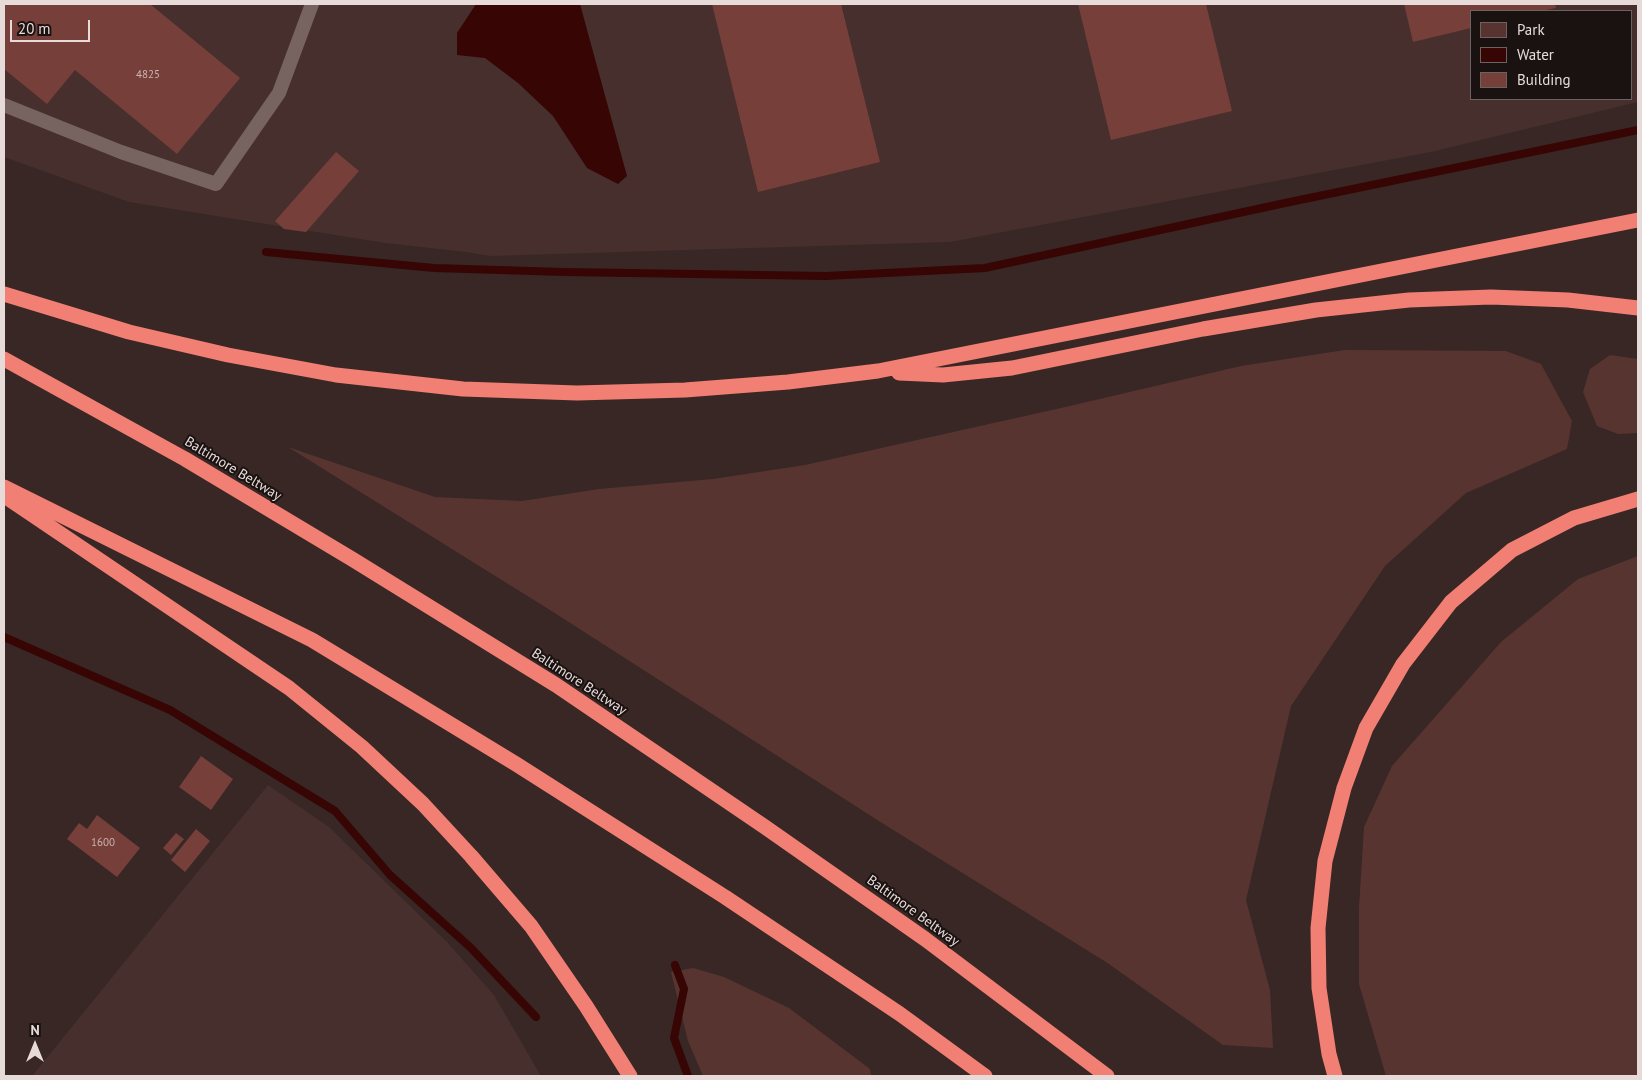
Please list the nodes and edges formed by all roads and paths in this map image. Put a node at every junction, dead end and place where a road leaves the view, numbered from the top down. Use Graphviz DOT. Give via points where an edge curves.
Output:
graph roads {
  1 [pos="312,4"];
  2 [pos="4,105"];
  3 [pos="1638,220"];
  4 [pos="4,294"];
  5 [pos="1638,308"];
  6 [pos="4,358"];
  7 [pos="878,371"];
  8 [pos="4,487"];
  9 [pos="4,495"];
  10 [pos="1638,499"];
  11 [pos="630,1076"];
  12 [pos="985,1076"];
  13 [pos="1107,1076"];
  14 [pos="1335,1076"];
  1 -- 2 [label="lane" via="279,93 216,184 121,152"];
  3 -- 7 [label="highway"];
  4 -- 7 [label="highway" via="129,332 228,355 336,376 463,389 577,393 685,390"];
  5 -- 7 [label="highway" via="1568,300 1491,297 1409,300 1316,310 1203,329 1012,368 943,376"];
  6 -- 13 [label="highway, Baltimore Beltway" via="202,469 556,684 925,939"];
  8 -- 12 [label="highway" via="312,640 725,897 900,1014"];
  9 -- 11 [label="highway" via="289,688 362,747 423,804 531,926"];
  10 -- 14 [label="highway" via="1574,518 1512,550 1451,602 1403,664 1366,728 1344,788 1325,861 1318,928 1319,988"];
}
